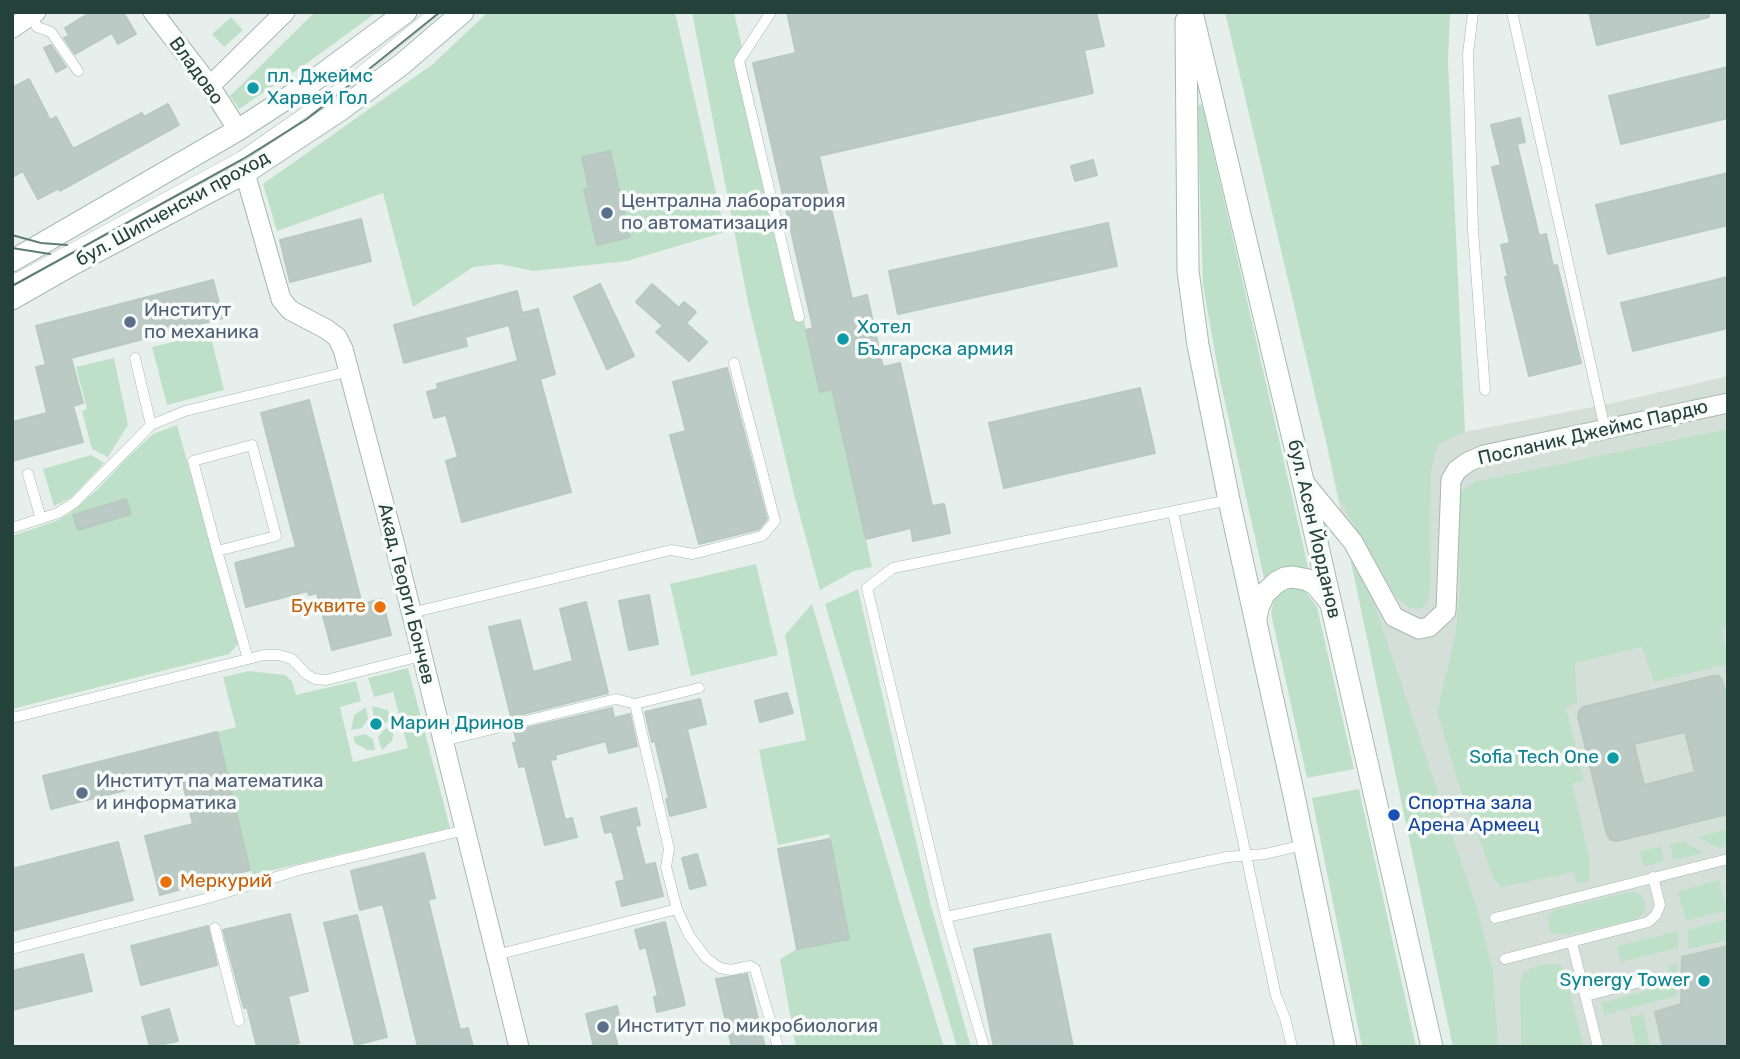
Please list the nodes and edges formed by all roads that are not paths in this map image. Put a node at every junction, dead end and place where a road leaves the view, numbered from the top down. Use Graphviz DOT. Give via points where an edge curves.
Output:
graph roads {
  1 [pos="153,12"];
  2 [pos="285,12"];
  3 [pos="406,12"];
  4 [pos="434,12"];
  5 [pos="463,12"];
  6 [pos="771,12"];
  7 [pos="1185,12"];
  8 [pos="1192,12"];
  9 [pos="1473,12"];
  10 [pos="1512,12"];
  11 [pos="34,14"];
  12 [pos="12,28"];
  13 [pos="78,71"];
  14 [pos="210,86"];
  15 [pos="238,130"];
  16 [pos="245,173"];
  17 [pos="12,261"];
  18 [pos="12,281"];
  19 [pos="12,299"];
  20 [pos="799,317"];
  21 [pos="135,358"];
  22 [pos="734,363"];
  23 [pos="350,371"];
  24 [pos="1485,390"];
  25 [pos="1728,403"];
  26 [pos="151,425"];
  27 [pos="1605,429"];
  28 [pos="28,474"];
  29 [pos="1229,500"];
  30 [pos="1173,512"];
  31 [pos="1319,512"];
  32 [pos="41,519"];
  33 [pos="12,528"];
  34 [pos="217,551"];
  35 [pos="1331,604"];
  36 [pos="411,613"];
  37 [pos="1255,622"];
  38 [pos="421,656"];
  39 [pos="248,659"];
  40 [pos="699,688"];
  41 [pos="635,704"];
  42 [pos="12,718"];
  43 [pos="443,741"];
  44 [pos="465,830"];
  45 [pos="1304,845"];
  46 [pos="1246,855"];
  47 [pos="1728,859"];
  48 [pos="1653,877"];
  49 [pos="677,909"];
  50 [pos="946,917"];
  51 [pos="1495,918"];
  52 [pos="215,928"];
  53 [pos="1572,943"];
  54 [pos="12,949"];
  55 [pos="496,955"];
  56 [pos="1505,959"];
  57 [pos="1660,977"];
  58 [pos="1585,996"];
  59 [pos="239,1021"];
  60 [pos="519,1047"];
  61 [pos="778,1047"];
  62 [pos="984,1047"];
  63 [pos="1292,1047"];
  64 [pos="1346,1047"];
  65 [pos="1432,1047"];
  66 [pos="1598,1047"];
  1 -- 14 [label="street, Владово"];
  2 -- 14 [label="street"];
  3 -- 15 [label="main road, бул. Шипченски проход"];
  4 -- 18 [label="lane" via="348,82 240,157"];
  5 -- 16 [label="main road, бул. Шипченски проход" via="339,111"];
  6 -- 20 [label="lane" via="739,61"];
  7 -- 29 [label="main road" via="1188,271"];
  8 -- 31 [label="main road, бул. Асен Йорданов" via="1303,481"];
  9 -- 24 [label="lane" via="1468,54 1473,216"];
  10 -- 27 [label="lane"];
  11 -- 12 [label="street"];
  11 -- 13 [label="lane" via="37,27 51,32"];
  14 -- 15 [label="street, Владово"];
  15 -- 17 [label="main road, бул. Шипченски проход"];
  16 -- 19 [label="main road, бул. Шипченски проход"];
  16 -- 23 [label="street, Акад. Георги Бончев" via="281,299 290,310 337,337"];
  21 -- 26 [label="lane"];
  22 -- 36 [label="lane" via="775,522 762,536 693,554 671,550"];
  23 -- 26 [label="lane" via="185,411"];
  23 -- 36 [label="street, Акад. Георги Бончев"];
  25 -- 27 [label="street, Посланик Джеймс Пардю"];
  26 -- 32 [label="lane" via="74,503"];
  27 -- 31 [label="street, Посланик Джеймс Пардю" via="1483,455 1457,470 1451,480 1447,611 1430,627 1410,627 1394,617 1353,542"];
  28 -- 32 [label="lane"];
  29 -- 30 [label="lane"];
  29 -- 37 [label="main road"];
  30 -- 46 [label="lane"];
  30 -- 50 [label="lane" via="893,568 867,587"];
  31 -- 35 [label="main road, бул. Асен Йорданов"];
  32 -- 33 [label="lane"];
  34 -- 34 [label="lane" via="193,461 252,445 276,536"];
  34 -- 39 [label="lane"];
  35 -- 37 [label="main road" via="1308,580 1285,578 1264,594"];
  35 -- 65 [label="main road, бул. Асен Йорданов"];
  36 -- 38 [label="street, Акад. Георги Бончев"];
  37 -- 45 [label="main road"];
  38 -- 39 [label="lane" via="327,680 315,679 292,659 279,655"];
  38 -- 43 [label="street, Акад. Георги Бончев"];
  39 -- 42 [label="lane"];
  40 -- 41 [label="lane"];
  41 -- 43 [label="lane" via="616,699"];
  41 -- 49 [label="lane" via="670,849 666,867"];
  43 -- 44 [label="street, Акад. Георги Бончев"];
  44 -- 54 [label="lane" via="286,873"];
  44 -- 55 [label="street, Акад. Георги Бончев"];
  45 -- 46 [label="lane"];
  45 -- 64 [label="main road"];
  46 -- 50 [label="lane"];
  46 -- 63 [label="lane" via="1276,996"];
  47 -- 48 [label="lane"];
  48 -- 51 [label="lane"];
  48 -- 53 [label="lane" via="1660,905 1657,915 1648,922"];
  49 -- 55 [label="lane"];
  49 -- 61 [label="lane" via="706,958 720,968 755,968"];
  50 -- 62 [label="lane"];
  52 -- 59 [label="lane"];
  53 -- 56 [label="lane"];
  53 -- 58 [label="lane"];
  55 -- 60 [label="street, Акад. Георги Бончев"];
  57 -- 58 [label="lane"];
  58 -- 66 [label="lane"];
}
